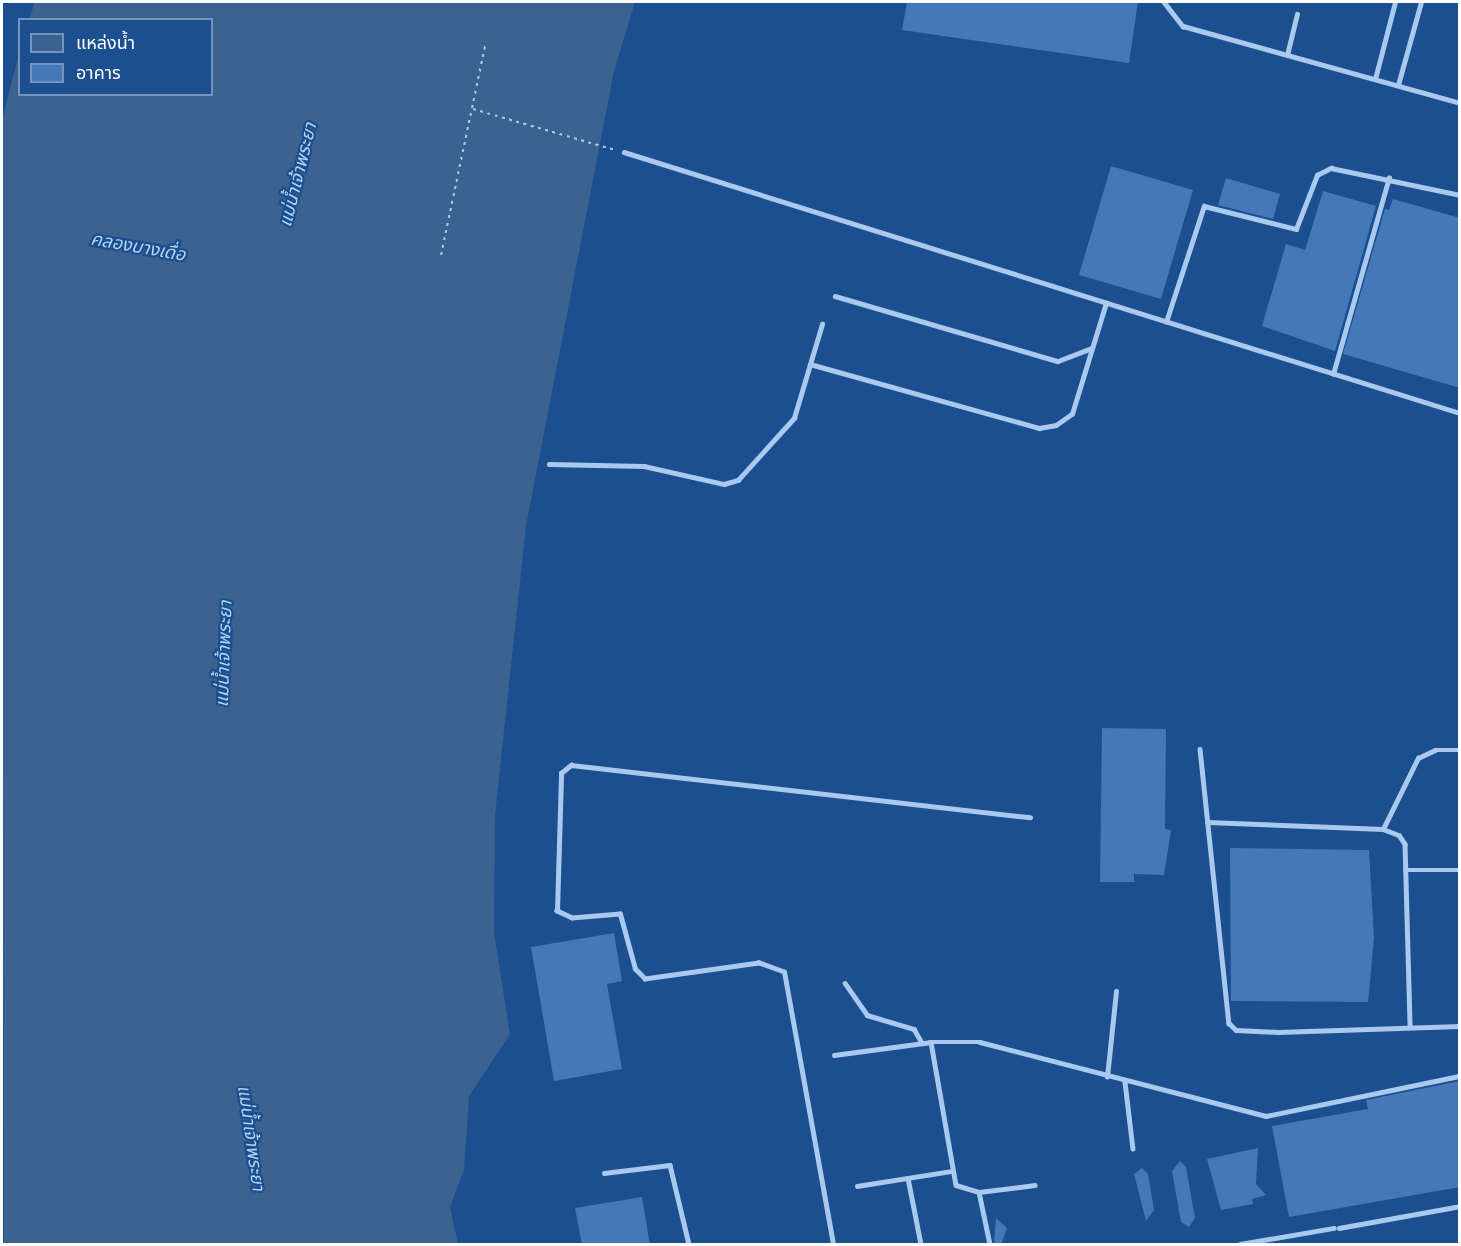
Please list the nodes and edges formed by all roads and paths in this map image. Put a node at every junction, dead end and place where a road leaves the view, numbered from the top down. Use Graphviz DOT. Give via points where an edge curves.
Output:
graph roads {
  1 [pos="1164,2"];
  2 [pos="1395,2"];
  3 [pos="1421,2"];
  4 [pos="1297,14"];
  5 [pos="486,42"];
  6 [pos="1287,55"];
  7 [pos="1375,79"];
  8 [pos="1398,85"];
  9 [pos="1460,103"];
  10 [pos="473,109"];
  11 [pos="624,152"];
  12 [pos="1389,178"];
  13 [pos="1460,195"];
  14 [pos="441,255"];
  15 [pos="835,296"];
  16 [pos="1106,303"];
  17 [pos="1166,322"];
  18 [pos="822,324"];
  19 [pos="1092,348"];
  20 [pos="810,364"];
  21 [pos="1333,374"];
  22 [pos="1460,414"];
  23 [pos="549,464"];
  24 [pos="1200,749"];
  25 [pos="1460,750"];
  26 [pos="1030,817"];
  27 [pos="1207,822"];
  28 [pos="1383,829"];
  29 [pos="1406,870"];
  30 [pos="1460,870"];
  31 [pos="845,983"];
  32 [pos="1116,991"];
  33 [pos="1460,1026"];
  34 [pos="1410,1027"];
  35 [pos="931,1042"];
  36 [pos="922,1043"];
  37 [pos="834,1055"];
  38 [pos="1460,1076"];
  39 [pos="1107,1077"];
  40 [pos="1125,1082"];
  41 [pos="1132,1149"];
  42 [pos="952,1171"];
  43 [pos="604,1173"];
  44 [pos="908,1178"];
  45 [pos="1035,1185"];
  46 [pos="856,1186"];
  47 [pos="979,1192"];
  48 [pos="1456,1207"];
  49 [pos="1283,1237"];
  50 [pos="689,1245"];
  51 [pos="833,1245"];
  52 [pos="921,1245"];
  53 [pos="990,1245"];
  54 [pos="1240,1245"];
  55 [pos="1284,1245"];
  1 -- 6 [label="lane" via="1183,26"];
  2 -- 7 [label="lane"];
  3 -- 8 [label="lane"];
  4 -- 6 [label="lane"];
  5 -- 10 [label="path"];
  6 -- 7 [label="lane"];
  7 -- 8 [label="lane"];
  8 -- 9 [label="lane"];
  10 -- 11 [label="path"];
  10 -- 14 [label="path"];
  11 -- 16 [label="lane"];
  12 -- 13 [label="lane"];
  12 -- 17 [label="lane" via="1321,169 1300,228 1292,230 1203,206"];
  12 -- 21 [label="lane"];
  15 -- 19 [label="lane" via="1058,361"];
  16 -- 17 [label="lane"];
  16 -- 19 [label="lane"];
  17 -- 21 [label="lane"];
  18 -- 20 [label="lane"];
  19 -- 20 [label="lane" via="1072,414 1039,428"];
  20 -- 23 [label="lane" via="794,418 738,480 724,484 644,466"];
  21 -- 22 [label="lane"];
  24 -- 27 [label="lane"];
  25 -- 28 [label="lane" via="1435,750 1418,758"];
  26 -- 51 [label="lane" via="571,765 561,772 557,911 572,918 620,914 635,969 645,979 759,963 784,972"];
  27 -- 28 [label="lane"];
  27 -- 34 [label="lane" via="1229,1023 1236,1030 1278,1032"];
  28 -- 29 [label="lane" via="1399,835 1405,844"];
  29 -- 30 [label="lane"];
  29 -- 34 [label="lane"];
  31 -- 36 [label="lane" via="867,1015 914,1029"];
  32 -- 39 [label="lane"];
  33 -- 34 [label="lane"];
  35 -- 36 [label="lane"];
  35 -- 39 [label="lane" via="980,1042"];
  35 -- 42 [label="lane"];
  36 -- 37 [label="lane"];
  38 -- 40 [label="lane" via="1266,1116"];
  39 -- 40 [label="lane"];
  40 -- 41 [label="lane"];
  42 -- 44 [label="lane"];
  42 -- 47 [label="lane" via="956,1185"];
  43 -- 50 [label="lane" via="670,1165"];
  44 -- 46 [label="lane"];
  44 -- 52 [label="lane"];
  45 -- 47 [label="lane"];
  47 -- 53 [label="lane"];
  48 -- 49 [label="lane"];
  49 -- 54 [label="lane"];
  49 -- 55 [label="lane"];
}
